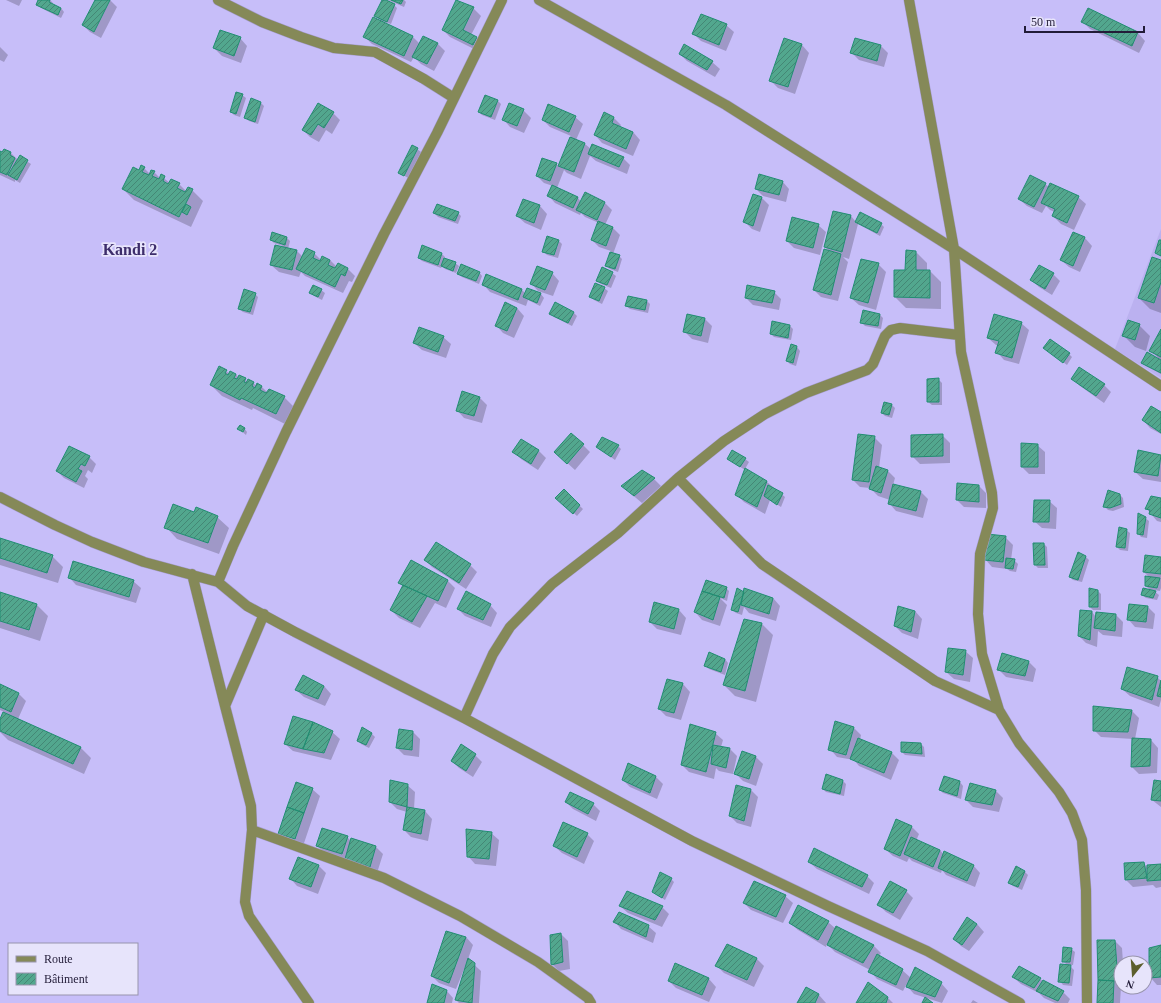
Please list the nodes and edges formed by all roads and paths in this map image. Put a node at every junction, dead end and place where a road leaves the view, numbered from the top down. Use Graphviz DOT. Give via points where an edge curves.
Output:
graph roads {
  1 [pos="218,0"];
  2 [pos="502,0"];
  3 [pos="539,0"];
  4 [pos="909,0"];
  5 [pos="454,98"];
  6 [pos="954,248"];
  7 [pos="959,334"];
  8 [pos="1161,386"];
  9 [pos="678,478"];
  10 [pos="0,497"];
  11 [pos="192,574"];
  12 [pos="218,582"];
  13 [pos="264,614"];
  14 [pos="225,706"];
  15 [pos="999,710"];
  16 [pos="464,718"];
  17 [pos="252,830"];
  18 [pos="309,1003"];
  19 [pos="590,1003"];
  20 [pos="1020,1003"];
  21 [pos="1087,1003"];
  1 -- 5 [label="street" via="301,38 334,48 375,52"];
  2 -- 5 [label="street"];
  3 -- 6 [label="street" via="726,105"];
  4 -- 6 [label="street"];
  5 -- 12 [label="street" via="292,418 232,546"];
  6 -- 7 [label="street"];
  6 -- 8 [label="street"];
  7 -- 9 [label="street" via="900,328 892,330 885,336 873,364 867,370 806,393 765,414 724,440"];
  7 -- 15 [label="street" via="992,493 992,508 980,554 978,614 982,654"];
  9 -- 15 [label="street" via="762,564 934,681"];
  9 -- 16 [label="street" via="618,533 552,584 510,626 493,654"];
  10 -- 11 [label="street" via="92,542 144,562"];
  11 -- 12 [label="street"];
  11 -- 14 [label="street"];
  12 -- 13 [label="street" via="247,606"];
  13 -- 14 [label="street"];
  13 -- 16 [label="street"];
  14 -- 17 [label="street" via="251,806"];
  15 -- 21 [label="street" via="1019,743 1059,792 1072,813 1082,840 1086,890"];
  16 -- 20 [label="street" via="692,841 927,951"];
  17 -- 18 [label="street" via="245,902 249,916"];
  17 -- 19 [label="street" via="384,878 460,916 538,962 588,998"];
}
